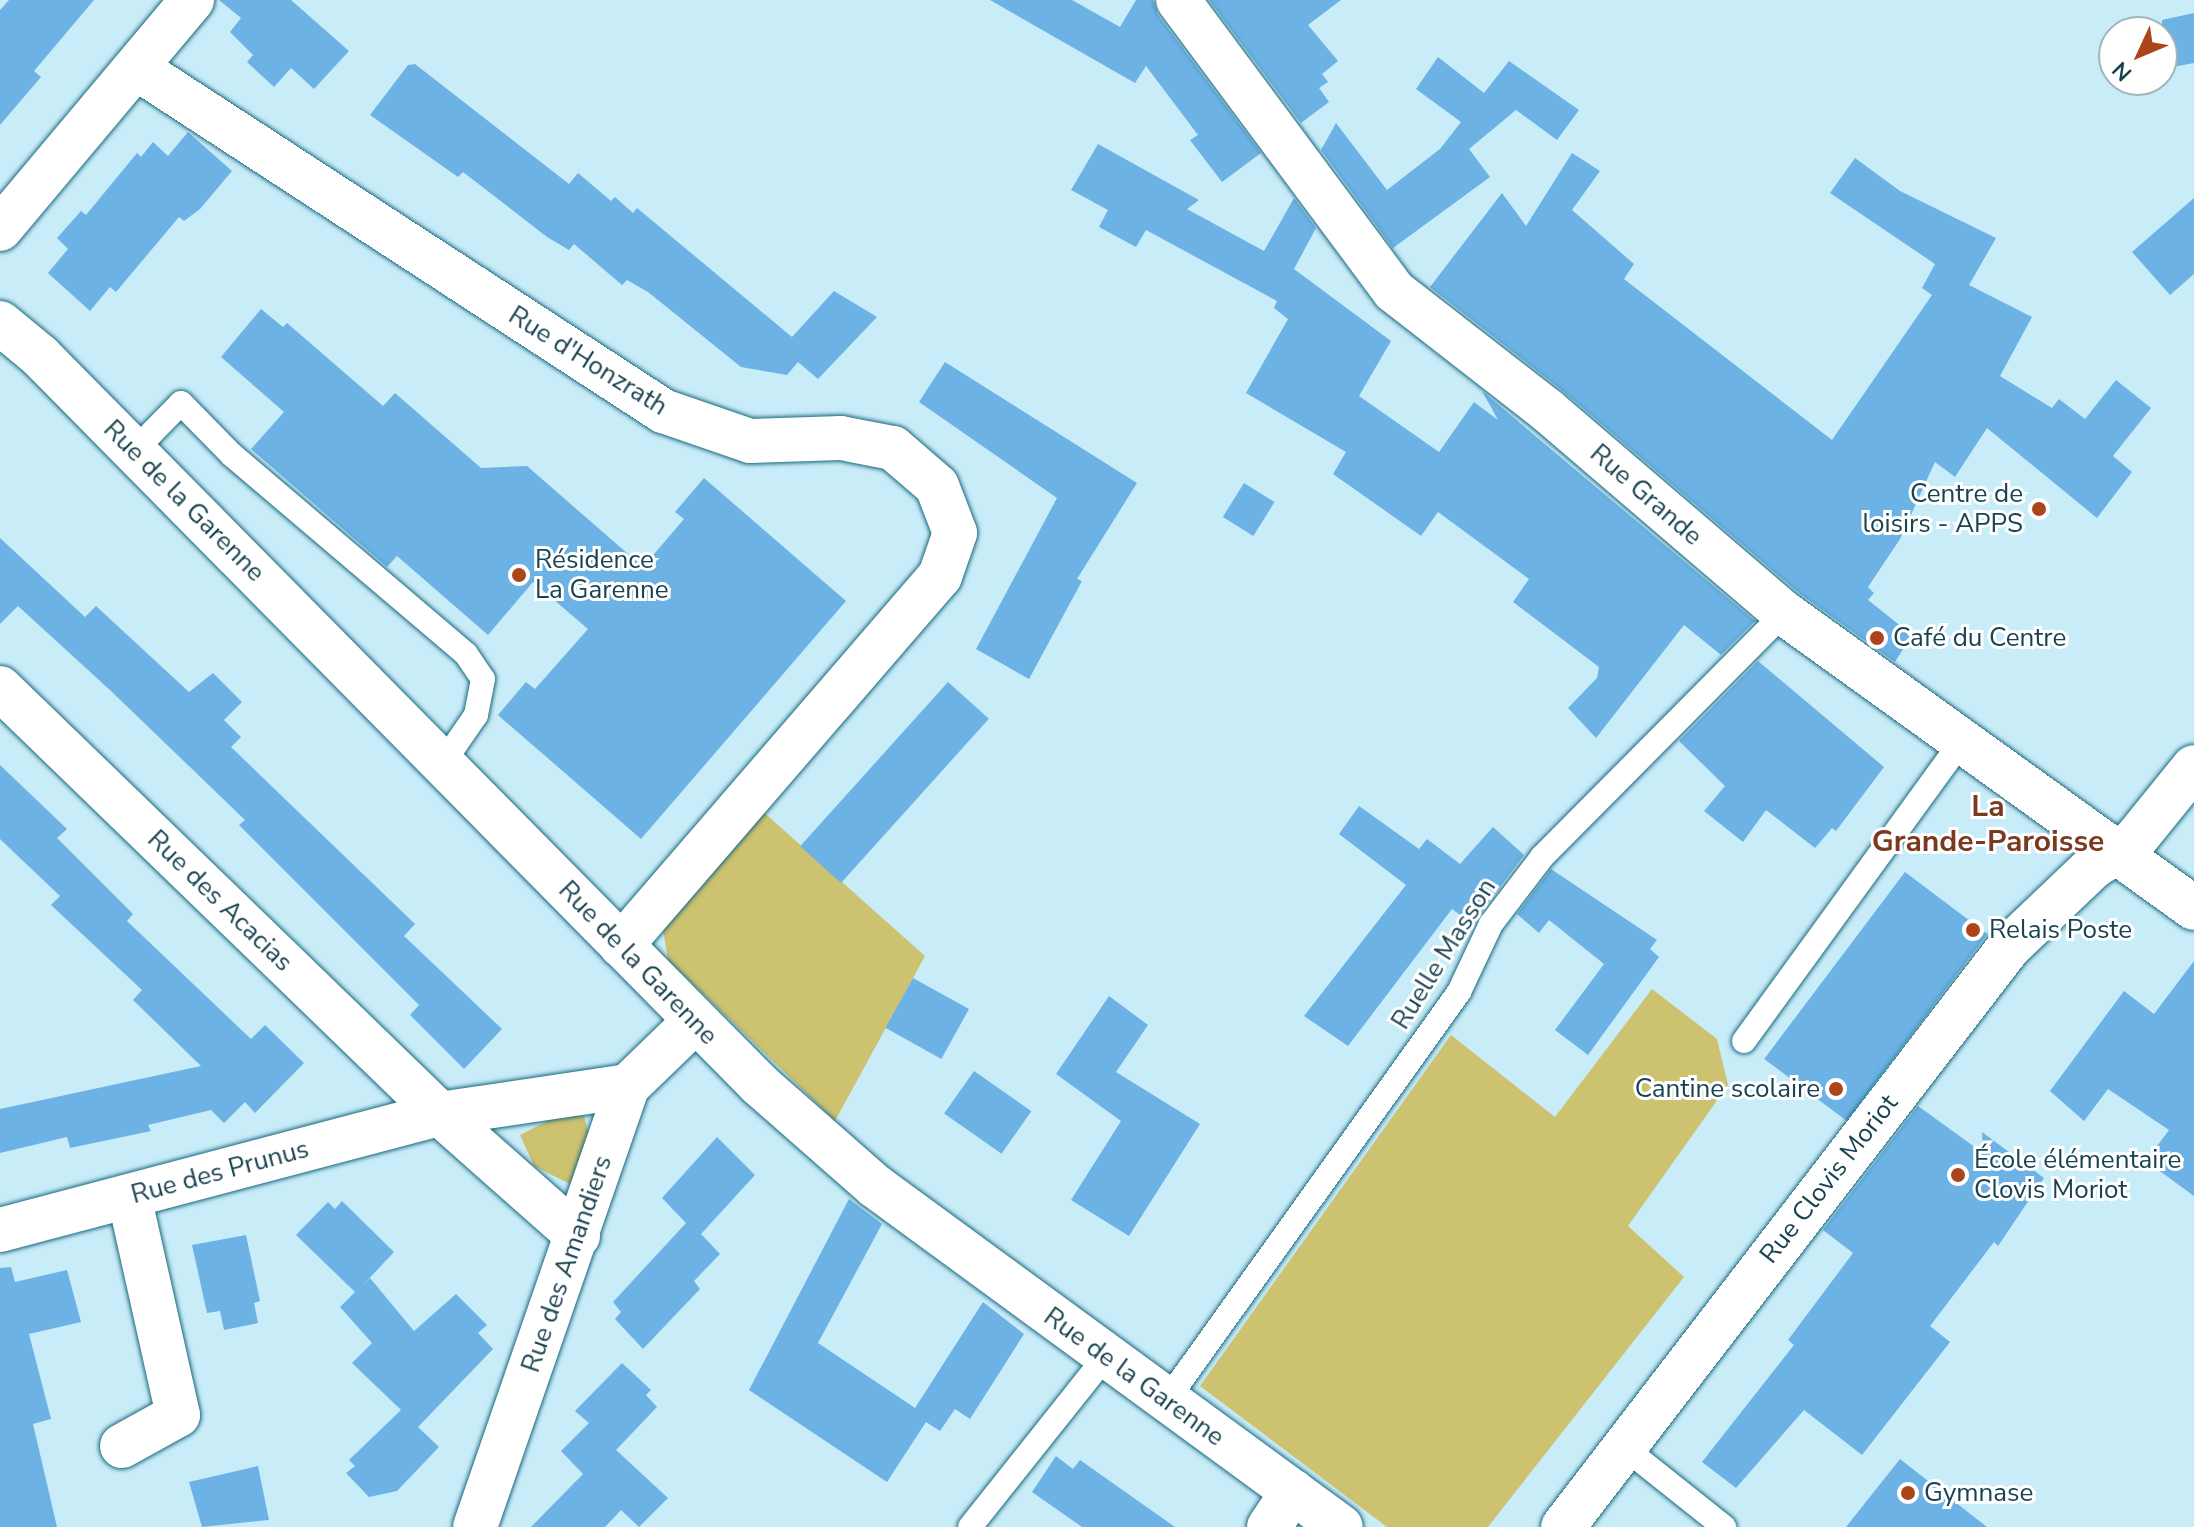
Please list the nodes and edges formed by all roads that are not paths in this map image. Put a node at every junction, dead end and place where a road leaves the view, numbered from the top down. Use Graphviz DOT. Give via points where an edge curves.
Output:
graph roads {
  1 [pos="192,0"];
  2 [pos="1178,0"];
  3 [pos="138,69"];
  4 [pos="0,229"];
  5 [pos="0,323"];
  6 [pos="134,451"];
  7 [pos="1784,613"];
  8 [pos="0,688"];
  9 [pos="1962,741"];
  10 [pos="443,763"];
  11 [pos="2194,767"];
  12 [pos="2116,853"];
  13 [pos="2194,908"];
  14 [pos="621,945"];
  15 [pos="693,1023"];
  16 [pos="1744,1041"];
  17 [pos="628,1086"];
  18 [pos="440,1114"];
  19 [pos="129,1196"];
  20 [pos="0,1230"];
  21 [pos="578,1236"];
  22 [pos="1107,1355"];
  23 [pos="1167,1400"];
  24 [pos="122,1446"];
  25 [pos="1625,1448"];
  26 [pos="1293,1491"];
  27 [pos="475,1527"];
  28 [pos="970,1527"];
  29 [pos="1269,1527"];
  30 [pos="1341,1527"];
  31 [pos="1563,1527"];
  32 [pos="1724,1527"];
  1 -- 3 [label="street"];
  2 -- 7 [label="street, Rue Grande" via="1394,291 1547,410"];
  3 -- 4 [label="street"];
  3 -- 14 [label="street, Rue d'Honzrath" via="663,411 750,441 841,438 893,448 937,486 955,533 940,576"];
  5 -- 6 [label="street, Rue de la Garenne"];
  6 -- 10 [label="street, Rue de la Garenne"];
  6 -- 10 [label="lane" via="181,403 232,455 466,654 483,679 476,715"];
  7 -- 9 [label="street, Rue Grande"];
  7 -- 23 [label="lane, Ruelle Masson" via="1542,857 1491,924 1459,992"];
  8 -- 18 [label="street, Rue des Acacias"];
  9 -- 12 [label="street, Rue Grande"];
  9 -- 16 [label="lane"];
  10 -- 14 [label="street, Rue de la Garenne"];
  11 -- 12 [label="street, Rue Clovis Moriot" via="2134,841"];
  12 -- 13 [label="street, Rue Grande"];
  12 -- 25 [label="street, Rue Clovis Moriot" via="2093,867 2009,947"];
  14 -- 15 [label="street, Rue de la Garenne"];
  15 -- 17 [label="street, Rue des Amandiers"];
  15 -- 22 [label="street, Rue de la Garenne" via="875,1186"];
  17 -- 18 [label="street, Rue des Prunus"];
  17 -- 21 [label="street, Rue des Amandiers"];
  18 -- 19 [label="street, Rue des Prunus"];
  18 -- 21 [label="street, Rue des Acacias"];
  19 -- 20 [label="street, Rue des Prunus"];
  19 -- 24 [label="street" via="178,1415"];
  21 -- 27 [label="street, Rue des Amandiers"];
  22 -- 23 [label="street, Rue de la Garenne"];
  22 -- 28 [label="lane"];
  23 -- 26 [label="street, Rue de la Garenne"];
  25 -- 31 [label="street, Rue Clovis Moriot"];
  25 -- 32 [label="lane"];
  26 -- 29 [label="street"];
  26 -- 30 [label="street, Rue de la Garenne"];
}
